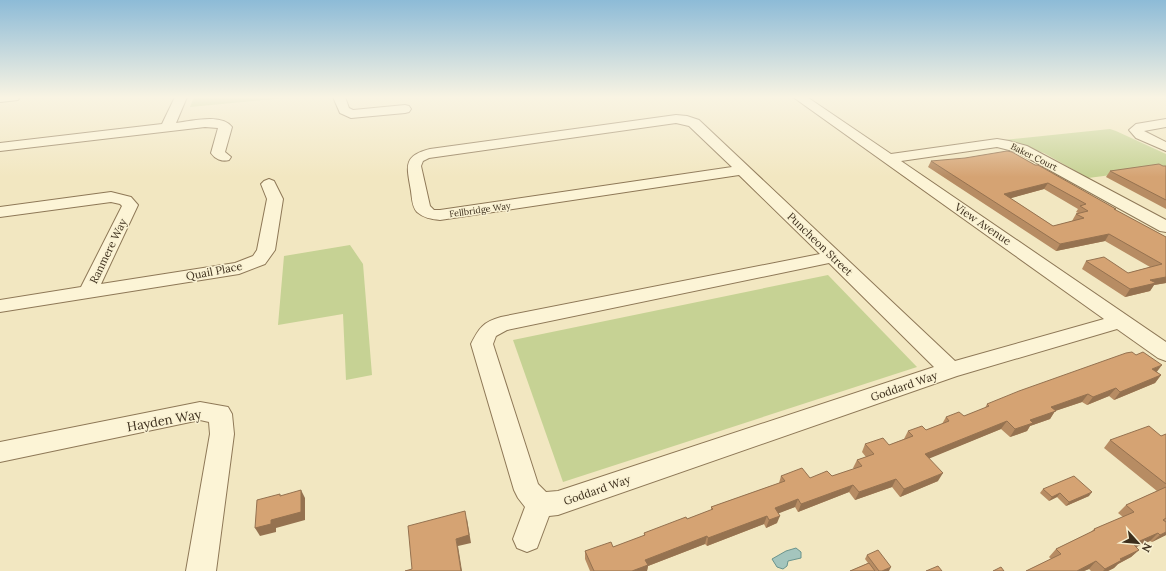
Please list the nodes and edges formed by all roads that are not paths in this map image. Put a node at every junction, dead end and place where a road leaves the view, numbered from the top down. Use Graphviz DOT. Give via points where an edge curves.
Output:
graph roads {
  1 [pos="169,124"];
  2 [pos="199,124"];
  3 [pos="220,124"];
  4 [pos="644,124"];
  5 [pos="695,124"];
  6 [pos="838,124"];
  7 [pos="1162,124"];
  8 [pos="167,127"];
  9 [pos="0,147"];
  10 [pos="1166,147"];
  11 [pos="224,157"];
  12 [pos="889,159"];
  13 [pos="743,170"];
  14 [pos="269,184"];
  15 [pos="0,212"];
  16 [pos="1166,227"];
  17 [pos="833,257"];
  18 [pos="88,292"];
  19 [pos="0,306"];
  20 [pos="1122,321"];
  21 [pos="1166,352"];
  22 [pos="951,370"];
  23 [pos="0,452"];
  24 [pos="540,504"];
  25 [pos="527,540"];
  26 [pos="201,571"];
  1 -- 8 [label="street"];
  2 -- 8 [label="street"];
  3 -- 11 [label="street" via="225,126 218,152"];
  4 -- 13 [label="street, Fellbridge Way" via="421,156 415,160 414,166 422,208 430,214 453,215"];
  5 -- 13 [label="street, Puncheon Street"];
  6 -- 12 [label="street, View Avenue"];
  7 -- 10 [label="street" via="1136,130"];
  8 -- 9 [label="street"];
  12 -- 16 [label="street, Baker Court" via="998,143 1009,144"];
  12 -- 20 [label="street, View Avenue"];
  13 -- 17 [label="street, Puncheon Street"];
  14 -- 18 [label="street, Quail Place" via="275,199 266,250 259,260 239,268"];
  15 -- 18 [label="street, Ranmere Way" via="111,197 125,200 130,206"];
  17 -- 22 [label="street, Puncheon Street"];
  17 -- 24 [label="street" via="500,324 487,332 482,344 518,461 527,490"];
  18 -- 19 [label="street, Ranmere Way"];
  20 -- 21 [label="street, View Avenue"];
  20 -- 22 [label="street, Goddard Way"];
  22 -- 24 [label="street, Goddard Way" via="558,503"];
  23 -- 26 [label="street, Hayden Way" via="200,411 220,414 222,434"];
  24 -- 25 [label="street"];
}
